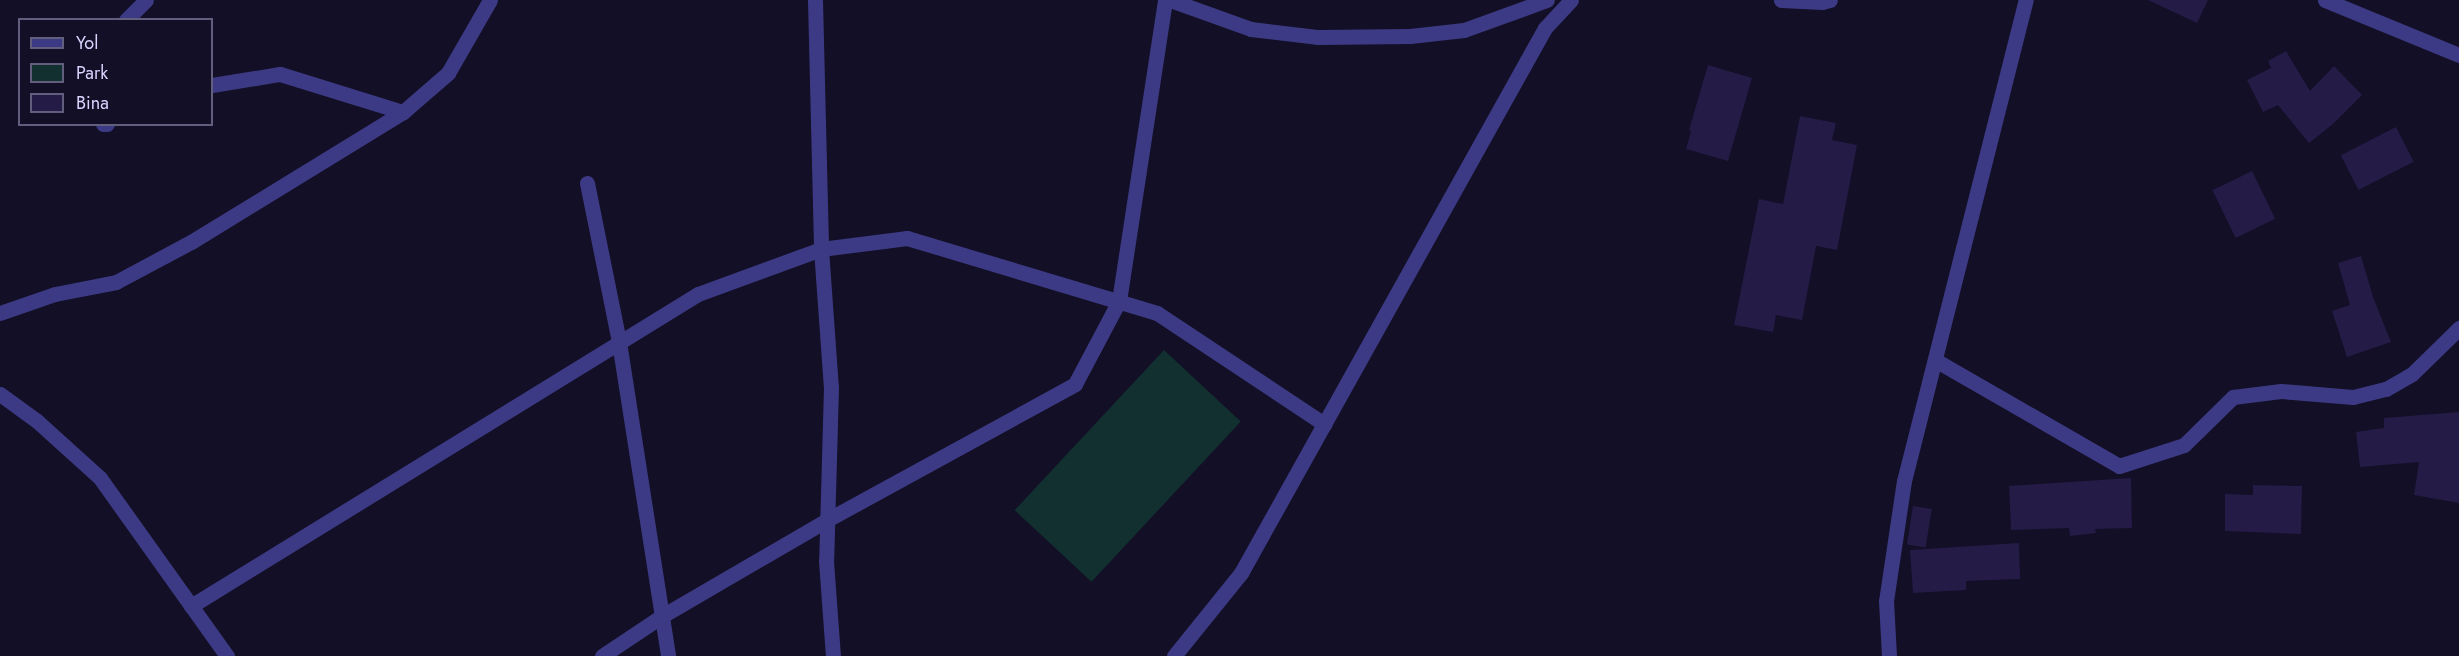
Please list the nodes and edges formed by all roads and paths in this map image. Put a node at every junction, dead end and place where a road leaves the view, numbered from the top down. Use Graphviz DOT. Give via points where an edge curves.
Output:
graph roads {
  1 [pos="146,0"];
  2 [pos="490,0"];
  3 [pos="815,0"];
  4 [pos="1166,0"];
  5 [pos="1170,0"];
  6 [pos="1547,0"];
  7 [pos="1571,0"];
  8 [pos="1781,0"];
  9 [pos="1830,0"];
  10 [pos="2026,0"];
  11 [pos="2325,0"];
  12 [pos="128,18"];
  13 [pos="2459,55"];
  14 [pos="213,85"];
  15 [pos="403,112"];
  16 [pos="587,183"];
  17 [pos="821,249"];
  18 [pos="1119,300"];
  19 [pos="0,313"];
  20 [pos="2459,328"];
  21 [pos="619,342"];
  22 [pos="1935,360"];
  23 [pos="0,394"];
  24 [pos="1324,424"];
  25 [pos="827,520"];
  26 [pos="190,606"];
  27 [pos="662,616"];
  28 [pos="227,656"];
  29 [pos="602,656"];
  30 [pos="668,656"];
  31 [pos="833,656"];
  32 [pos="1174,656"];
  33 [pos="1889,656"];
  1 -- 12 [label="street"];
  2 -- 15 [label="street" via="448,73"];
  3 -- 17 [label="street"];
  4 -- 18 [label="street"];
  5 -- 6 [label="street" via="1251,29 1317,37 1410,36 1464,30"];
  7 -- 24 [label="street" via="1545,28"];
  8 -- 9 [label="street"];
  10 -- 22 [label="street"];
  11 -- 13 [label="street"];
  14 -- 15 [label="street" via="280,74"];
  15 -- 19 [label="street" via="191,242 116,282 55,294"];
  16 -- 21 [label="street"];
  17 -- 18 [label="street" via="907,238"];
  17 -- 21 [label="street" via="698,294"];
  17 -- 25 [label="street" via="831,387"];
  18 -- 24 [label="street" via="1157,313"];
  18 -- 25 [label="street" via="1075,384"];
  20 -- 22 [label="street" via="2412,374 2386,389 2353,397 2281,391 2233,397 2184,445 2119,466"];
  21 -- 26 [label="street"];
  21 -- 27 [label="street"];
  22 -- 33 [label="street" via="1904,481 1886,601"];
  23 -- 26 [label="street" via="37,421 100,478"];
  24 -- 32 [label="street" via="1241,573"];
  25 -- 27 [label="street"];
  25 -- 31 [label="street"];
  26 -- 28 [label="street"];
  27 -- 29 [label="street"];
  27 -- 30 [label="street"];
}
